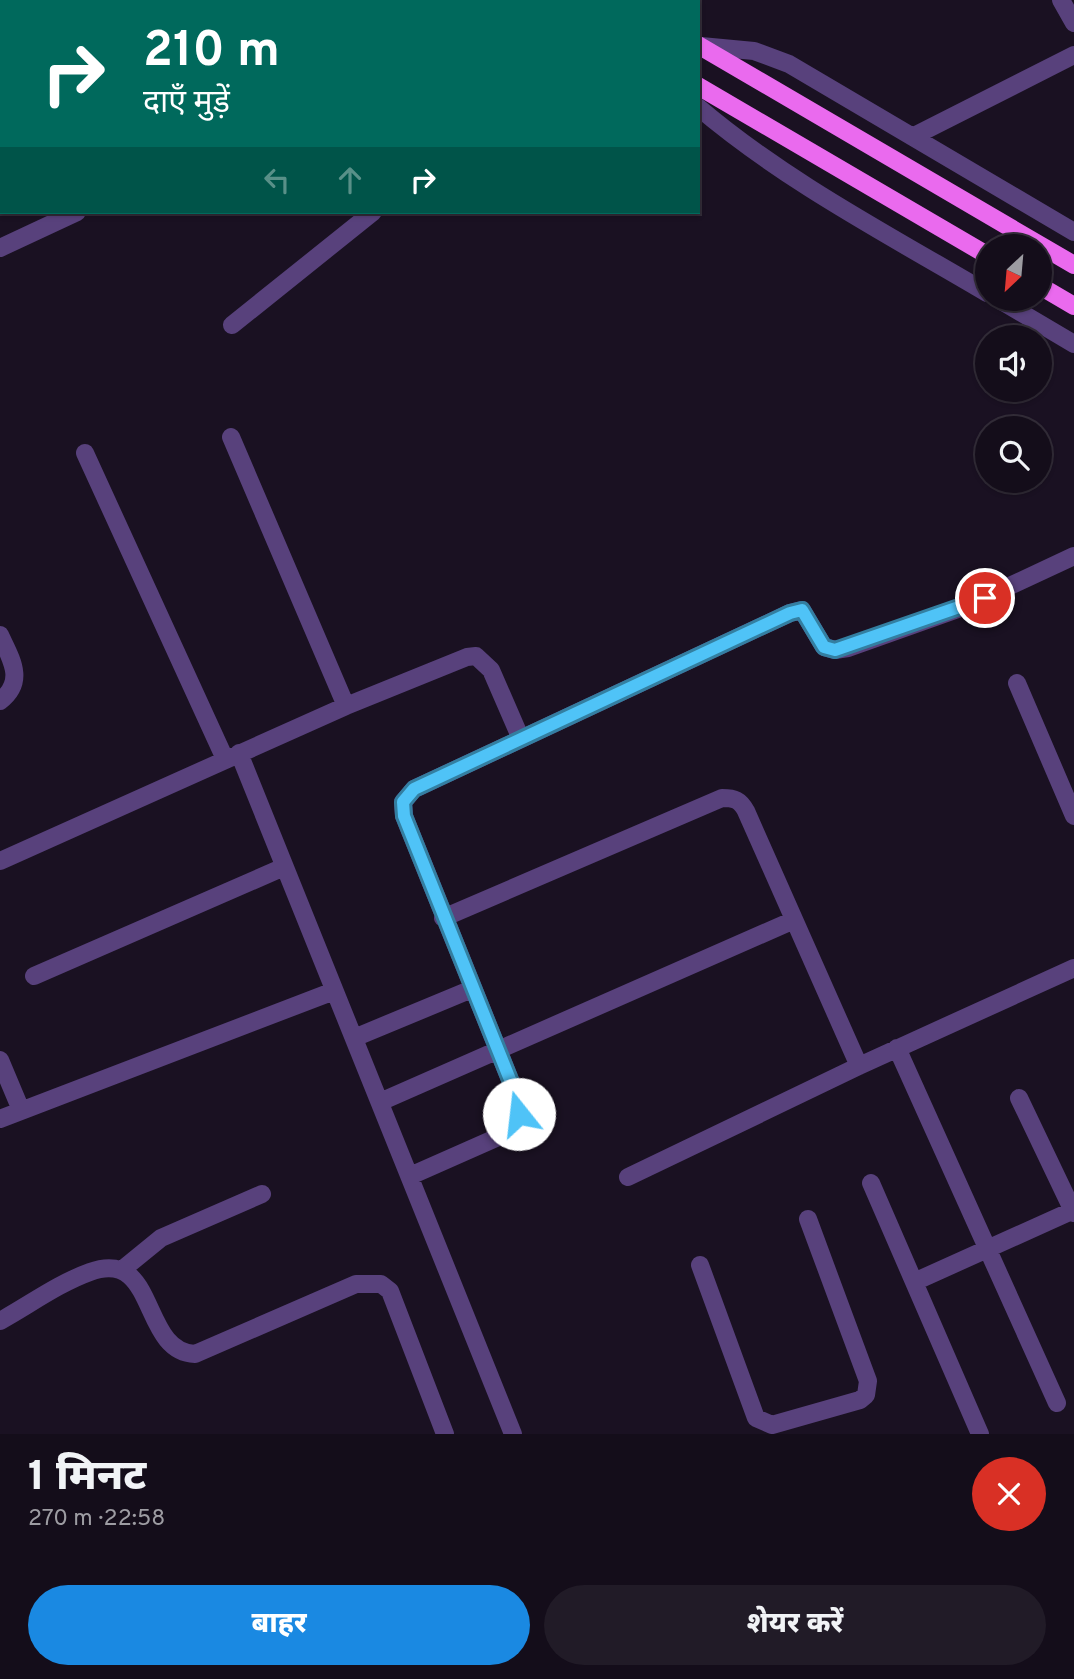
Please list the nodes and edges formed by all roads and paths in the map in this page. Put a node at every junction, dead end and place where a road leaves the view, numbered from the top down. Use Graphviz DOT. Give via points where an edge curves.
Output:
graph roads {
  1 [pos="1061,0"];
  2 [pos="1074,23"];
  3 [pos="700,46"];
  4 [pos="700,47"];
  5 [pos="1074,55"];
  6 [pos="700,87"];
  7 [pos="700,109"];
  8 [pos="914,136"];
  9 [pos="68,214"];
  10 [pos="371,214"];
  11 [pos="39,220"];
  12 [pos="1074,232"];
  13 [pos="0,248"];
  14 [pos="975,248"];
  15 [pos="1074,265"];
  16 [pos="975,286"];
  17 [pos="1052,293"];
  18 [pos="1074,306"];
  19 [pos="1020,312"];
  20 [pos="232,325"];
  21 [pos="1074,344"];
  22 [pos="231,436"];
  23 [pos="85,453"];
  24 [pos="1074,556"];
  25 [pos="0,635"];
  26 [pos="1017,683"];
  27 [pos="0,701"];
  28 [pos="346,706"];
  29 [pos="522,738"];
  30 [pos="232,756"];
  31 [pos="1074,816"];
  32 [pos="0,861"];
  33 [pos="284,867"];
  34 [pos="443,918"];
  35 [pos="794,919"];
  36 [pos="1074,968"];
  37 [pos="34,976"];
  38 [pos="472,989"];
  39 [pos="334,991"];
  40 [pos="354,1038"];
  41 [pos="897,1048"];
  42 [pos="497,1053"];
  43 [pos="0,1059"];
  44 [pos="859,1066"];
  45 [pos="1019,1098"];
  46 [pos="380,1102"];
  47 [pos="21,1110"];
  48 [pos="0,1119"];
  49 [pos="410,1176"];
  50 [pos="628,1177"];
  51 [pos="871,1183"];
  52 [pos="262,1194"];
  53 [pos="1074,1211"];
  54 [pos="808,1219"];
  55 [pos="986,1249"];
  56 [pos="700,1265"];
  57 [pos="122,1269"];
  58 [pos="914,1282"];
  59 [pos="0,1321"];
  60 [pos="1057,1403"];
  61 [pos="793,1427"];
  62 [pos="445,1434"];
  63 [pos="513,1434"];
  64 [pos="980,1434"];
  1 -- 2 [label="street"];
  3 -- 8 [label="street" via="754,51 789,64"];
  4 -- 15 [label="main road"];
  5 -- 8 [label="street"];
  6 -- 14 [label="main road"];
  7 -- 16 [label="street" via="819,193"];
  8 -- 12 [label="street"];
  9 -- 11 [label="street"];
  10 -- 20 [label="street"];
  11 -- 13 [label="street"];
  17 -- 18 [label="main road"];
  19 -- 21 [label="street"];
  22 -- 28 [label="street"];
  23 -- 30 [label="street"];
  24 -- 29 [label="street" via="970,605 848,648 824,647 808,615 802,610 790,613"];
  25 -- 27 [label="street" via="16,668 16,681"];
  26 -- 31 [label="street"];
  28 -- 29 [label="street" via="476,656 491,670"];
  28 -- 30 [label="street"];
  29 -- 34 [label="street" via="414,789 403,802 404,816"];
  30 -- 32 [label="street"];
  30 -- 33 [label="street"];
  33 -- 37 [label="street"];
  33 -- 39 [label="street"];
  34 -- 35 [label="street" via="722,798 734,798 746,811"];
  34 -- 38 [label="street"];
  35 -- 42 [label="street"];
  35 -- 44 [label="street"];
  36 -- 41 [label="street"];
  38 -- 40 [label="street"];
  38 -- 42 [label="street"];
  39 -- 40 [label="street"];
  39 -- 47 [label="street"];
  40 -- 46 [label="street"];
  41 -- 44 [label="street"];
  41 -- 55 [label="street"];
  42 -- 46 [label="street"];
  42 -- 49 [label="street" via="519,1102 514,1126"];
  43 -- 47 [label="street"];
  44 -- 50 [label="street"];
  45 -- 53 [label="street"];
  46 -- 49 [label="street"];
  47 -- 48 [label="street"];
  49 -- 63 [label="street"];
  51 -- 58 [label="street"];
  52 -- 57 [label="street" via="161,1238"];
  53 -- 55 [label="street"];
  54 -- 61 [label="street" via="868,1388 860,1400"];
  55 -- 58 [label="street"];
  55 -- 60 [label="street"];
  56 -- 61 [label="street" via="756,1418"];
  57 -- 59 [label="street" via="90,1272"];
  57 -- 62 [label="street" via="135,1280 170,1346 183,1354 195,1354 356,1284 381,1283 390,1291"];
  58 -- 64 [label="street"];
}
